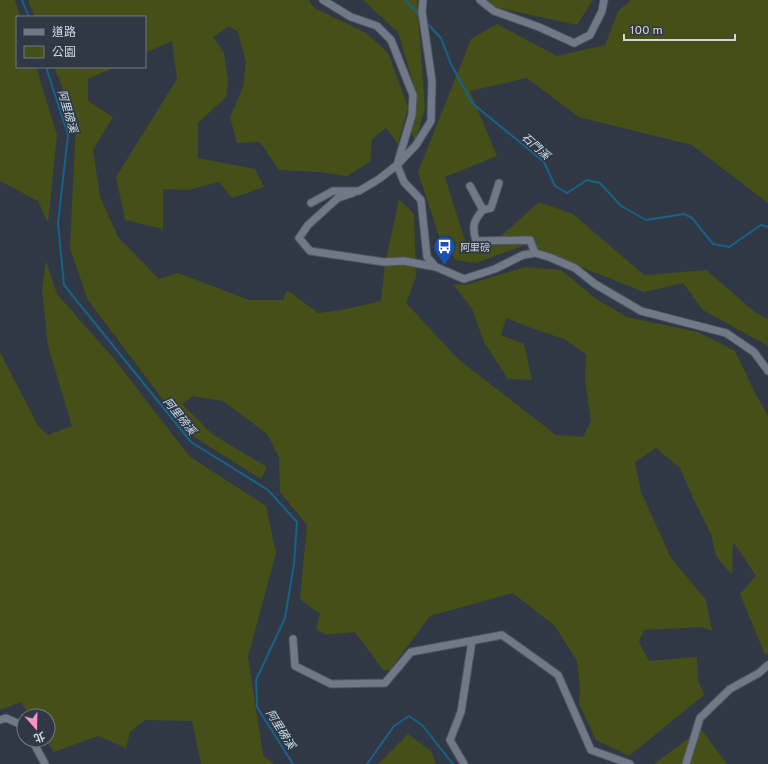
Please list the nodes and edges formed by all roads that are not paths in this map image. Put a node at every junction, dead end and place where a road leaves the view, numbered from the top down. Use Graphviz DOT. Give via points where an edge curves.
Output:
graph roads {
  1 [pos="323,0"];
  2 [pos="423,0"];
  3 [pos="480,0"];
  4 [pos="604,0"];
  5 [pos="398,165"];
  6 [pos="499,184"];
  7 [pos="470,186"];
  8 [pos="359,191"];
  9 [pos="311,203"];
  10 [pos="483,210"];
  11 [pos="535,253"];
  12 [pos="436,268"];
  13 [pos="768,371"];
  14 [pos="294,639"];
  15 [pos="472,641"];
  16 [pos="768,665"];
  17 [pos="0,720"];
  18 [pos="16,722"];
  19 [pos="36,748"];
  20 [pos="45,764"];
  21 [pos="464,764"];
  22 [pos="630,764"];
  23 [pos="686,764"];
  1 -- 5 [label="street" via="351,17 377,26 391,40 413,95 412,115"];
  2 -- 5 [label="street" via="422,12 432,81 431,121 416,145"];
  3 -- 4 [label="street" via="494,11 574,43 590,35 602,11"];
  5 -- 8 [label="street"];
  5 -- 12 [label="street" via="404,182 421,200 427,257"];
  6 -- 10 [label="street" via="491,208"];
  7 -- 10 [label="street"];
  8 -- 9 [label="street" via="332,192"];
  8 -- 12 [label="street" via="338,198 308,225 298,238 310,251 384,262 404,261"];
  10 -- 11 [label="street" via="477,217 473,229 476,240 530,240"];
  11 -- 12 [label="street" via="523,254 495,269 464,278"];
  11 -- 13 [label="street" via="575,268 595,284 640,311 726,333 754,352"];
  14 -- 15 [label="street" via="295,666 331,684 385,683 411,652"];
  15 -- 21 [label="street" via="462,712 450,740"];
  15 -- 22 [label="street" via="502,635 558,675 591,750"];
  16 -- 23 [label="street" via="730,689 700,718"];
  17 -- 18 [label="street" via="6,718"];
  19 -- 20 [label="street"];
}
